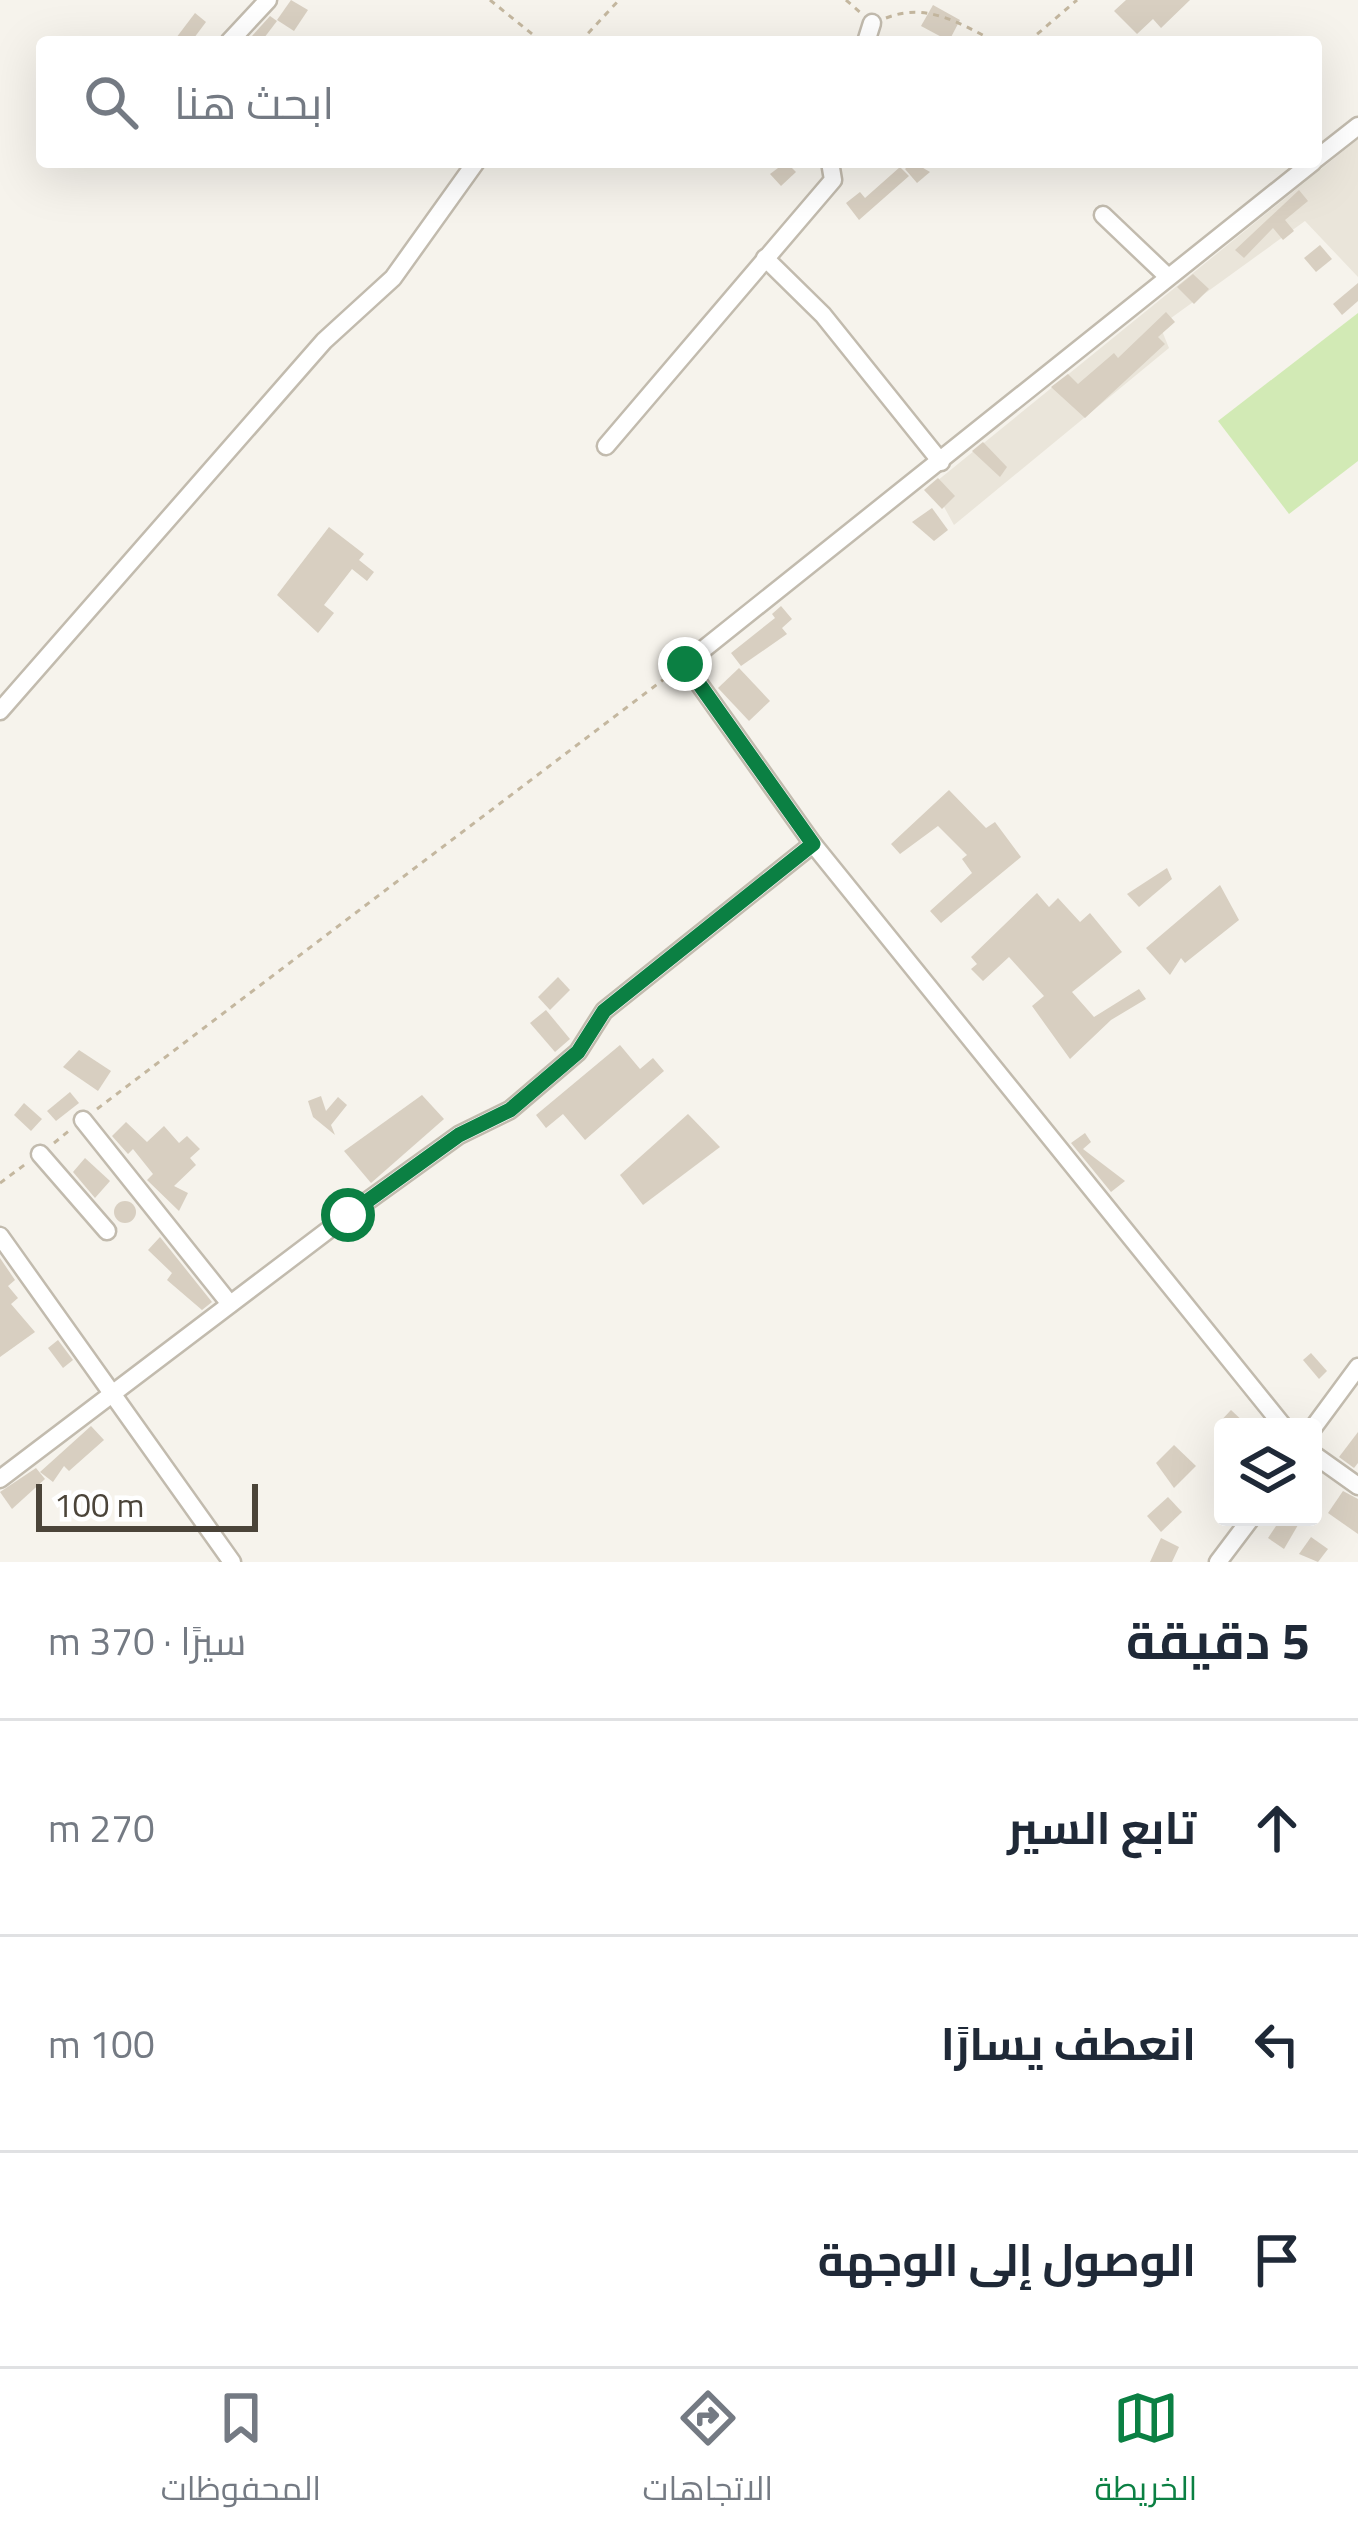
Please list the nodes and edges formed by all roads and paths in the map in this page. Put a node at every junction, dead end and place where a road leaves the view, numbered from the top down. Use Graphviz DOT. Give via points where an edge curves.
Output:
graph roads {
  1 [pos="268,0"];
  2 [pos="490,0"];
  3 [pos="619,0"];
  4 [pos="846,0"];
  5 [pos="1077,0"];
  6 [pos="872,23"];
  7 [pos="235,36"];
  8 [pos="535,36"];
  9 [pos="586,36"];
  10 [pos="868,36"];
  11 [pos="984,36"];
  12 [pos="1035,36"];
  13 [pos="1358,127"];
  14 [pos="1322,155"];
  15 [pos="472,168"];
  16 [pos="831,168"];
  17 [pos="1305,168"];
  18 [pos="1103,215"];
  19 [pos="765,258"];
  20 [pos="1167,276"];
  21 [pos="606,446"];
  22 [pos="941,462"];
  23 [pos="685,664"];
  24 [pos="0,711"];
  25 [pos="813,844"];
  26 [pos="83,1120"];
  27 [pos="40,1154"];
  28 [pos="0,1183"];
  29 [pos="107,1232"];
  30 [pos="0,1237"];
  31 [pos="230,1304"];
  32 [pos="1358,1367"];
  33 [pos="111,1395"];
  34 [pos="1277,1418"];
  35 [pos="1320,1418"];
  36 [pos="1322,1460"];
  37 [pos="0,1479"];
  38 [pos="1358,1486"];
  39 [pos="1245,1526"];
  40 [pos="232,1562"];
  41 [pos="1218,1562"];
  1 -- 7 [label="street"];
  2 -- 8 [label="path"];
  3 -- 9 [label="path"];
  4 -- 6 [label="path"];
  5 -- 12 [label="path"];
  6 -- 10 [label="street"];
  6 -- 11 [label="path" via="905,11 944,15"];
  13 -- 14 [label="street"];
  15 -- 24 [label="street" via="393,278 324,341"];
  16 -- 19 [label="street" via="833,180"];
  17 -- 20 [label="street"];
  18 -- 20 [label="street"];
  19 -- 21 [label="street"];
  19 -- 22 [label="street" via="824,315"];
  20 -- 22 [label="street"];
  22 -- 23 [label="street"];
  23 -- 25 [label="street"];
  23 -- 26 [label="path"];
  25 -- 31 [label="street" via="604,1011 578,1052 510,1110 459,1135"];
  25 -- 34 [label="street"];
  26 -- 27 [label="path"];
  26 -- 31 [label="street"];
  27 -- 28 [label="path"];
  27 -- 29 [label="street"];
  30 -- 33 [label="street"];
  31 -- 33 [label="street"];
  32 -- 35 [label="street"];
  33 -- 37 [label="street"];
  33 -- 40 [label="street"];
  36 -- 38 [label="street"];
  39 -- 41 [label="street"];
}
